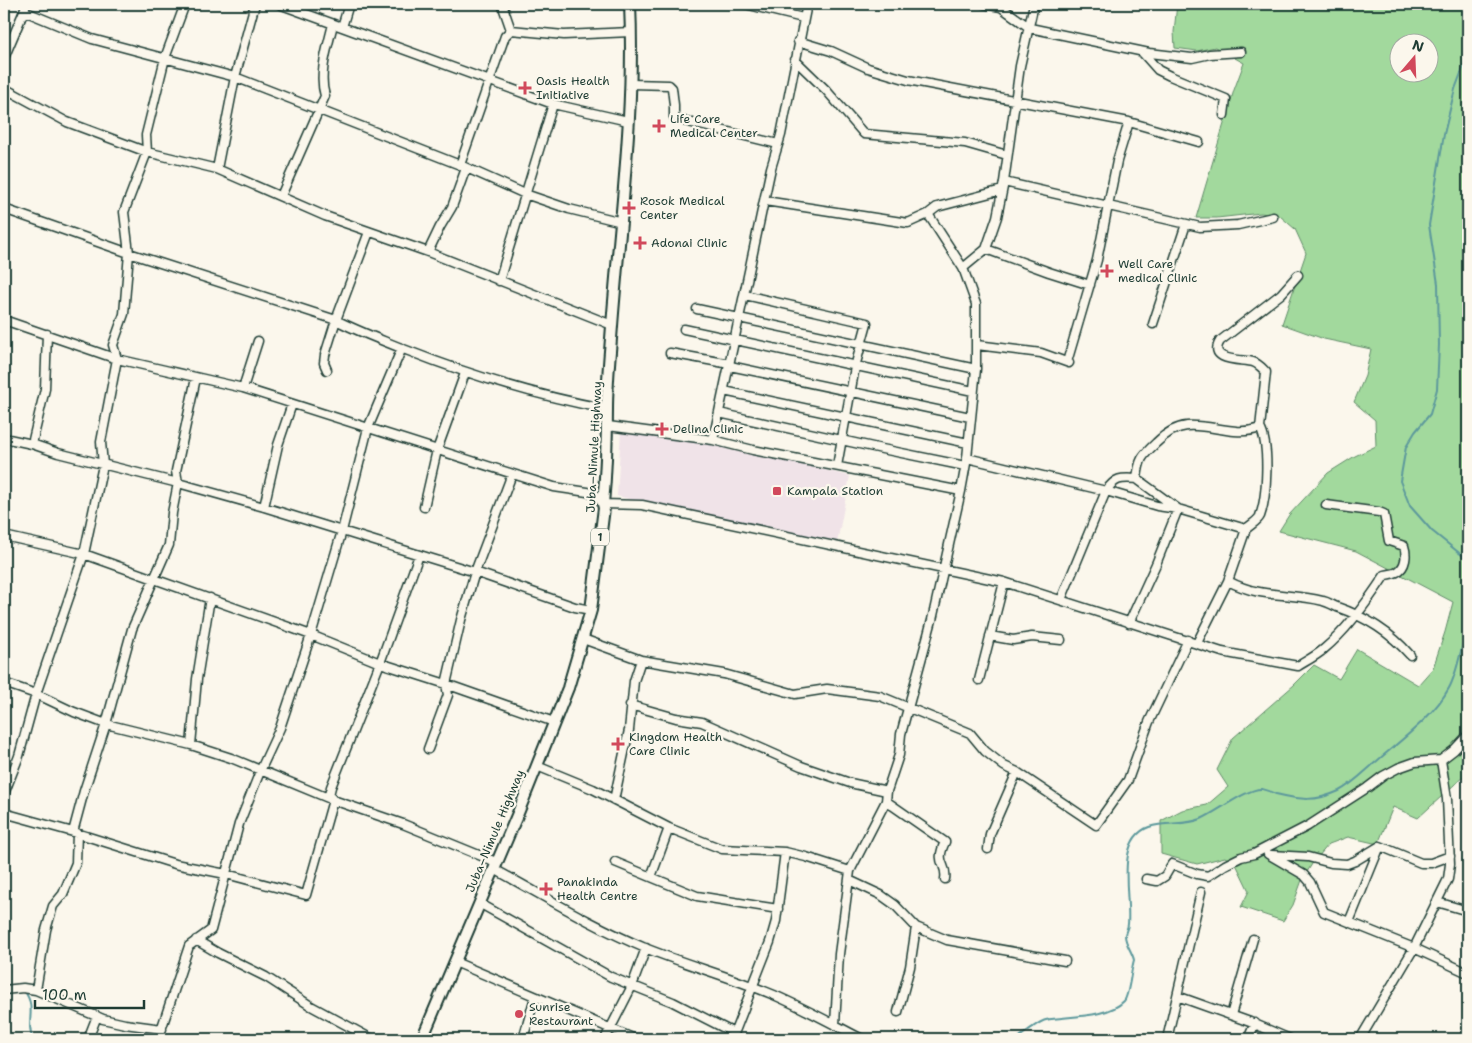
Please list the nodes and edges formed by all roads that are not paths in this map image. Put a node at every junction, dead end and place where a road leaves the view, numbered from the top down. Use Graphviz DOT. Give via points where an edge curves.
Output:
graph roads {
  1 [pos="185,4"];
  2 [pos="254,4"];
  3 [pos="279,4"];
  4 [pos="349,4"];
  5 [pos="502,4"];
  6 [pos="628,4"];
  7 [pos="745,4"];
  8 [pos="807,4"];
  9 [pos="984,4"];
  10 [pos="1034,4"];
  11 [pos="755,5"];
  12 [pos="25,8"];
  13 [pos="803,18"];
  14 [pos="333,24"];
  15 [pos="342,27"];
  16 [pos="1030,28"];
  17 [pos="511,30"];
  18 [pos="631,32"];
  19 [pos="798,41"];
  20 [pos="1140,51"];
  21 [pos="1241,52"];
  22 [pos="4,58"];
  23 [pos="165,58"];
  24 [pos="795,60"];
  25 [pos="235,77"];
  26 [pos="489,81"];
  27 [pos="630,84"];
  28 [pos="4,88"];
  29 [pos="1014,101"];
  30 [pos="552,104"];
  31 [pos="321,110"];
  32 [pos="1224,115"];
  33 [pos="628,121"];
  34 [pos="1129,122"];
  35 [pos="1199,142"];
  36 [pos="778,144"];
  37 [pos="147,152"];
  38 [pos="1007,155"];
  39 [pos="463,166"];
  40 [pos="217,169"];
  41 [pos="1003,186"];
  42 [pos="525,194"];
  43 [pos="281,196"];
  44 [pos="765,201"];
  45 [pos="1109,206"];
  46 [pos="4,209"];
  47 [pos="928,214"];
  48 [pos="1273,217"];
  49 [pos="622,222"];
  50 [pos="1186,224"];
  51 [pos="369,232"];
  52 [pos="986,249"];
  53 [pos="428,252"];
  54 [pos="129,253"];
  55 [pos="963,268"];
  56 [pos="1298,275"];
  57 [pos="499,281"];
  58 [pos="1090,285"];
  59 [pos="745,295"];
  60 [pos="697,310"];
  61 [pos="740,319"];
  62 [pos="4,320"];
  63 [pos="336,320"];
  64 [pos="1153,324"];
  65 [pos="612,326"];
  66 [pos="684,329"];
  67 [pos="46,334"];
  68 [pos="258,341"];
  69 [pos="735,341"];
  70 [pos="977,344"];
  71 [pos="860,345"];
  72 [pos="402,348"];
  73 [pos="670,353"];
  74 [pos="117,359"];
  75 [pos="730,365"];
  76 [pos="855,367"];
  77 [pos="976,369"];
  78 [pos="327,370"];
  79 [pos="465,373"];
  80 [pos="196,378"];
  81 [pos="242,388"];
  82 [pos="724,391"];
  83 [pos="973,391"];
  84 [pos="852,393"];
  85 [pos="292,404"];
  86 [pos="607,409"];
  87 [pos="720,413"];
  88 [pos="970,417"];
  89 [pos="846,418"];
  90 [pos="608,426"];
  91 [pos="368,428"];
  92 [pos="1260,428"];
  93 [pos="4,438"];
  94 [pos="842,439"];
  95 [pos="713,440"];
  96 [pos="968,443"];
  97 [pos="32,444"];
  98 [pos="436,450"];
  99 [pos="966,462"];
  100 [pos="103,465"];
  101 [pos="837,466"];
  102 [pos="512,474"];
  103 [pos="1137,479"];
  104 [pos="178,483"];
  105 [pos="961,491"];
  106 [pos="1106,491"];
  107 [pos="603,504"];
  108 [pos="1326,505"];
  109 [pos="264,507"];
  110 [pos="424,507"];
  111 [pos="1178,509"];
  112 [pos="1246,529"];
  113 [pos="342,531"];
  114 [pos="4,536"];
  115 [pos="84,554"];
  116 [pos="420,555"];
  117 [pos="944,570"];
  118 [pos="475,572"];
  119 [pos="153,579"];
  120 [pos="1004,582"];
  121 [pos="1228,582"];
  122 [pos="210,598"];
  123 [pos="1060,600"];
  124 [pos="591,610"];
  125 [pos="1356,614"];
  126 [pos="1129,623"];
  127 [pos="311,635"];
  128 [pos="990,636"];
  129 [pos="583,639"];
  130 [pos="1061,640"];
  131 [pos="1188,640"];
  132 [pos="1197,643"];
  133 [pos="1410,655"];
  134 [pos="641,660"];
  135 [pos="380,663"];
  136 [pos="979,680"];
  137 [pos="4,682"];
  138 [pos="446,684"];
  139 [pos="36,694"];
  140 [pos="630,705"];
  141 [pos="908,708"];
  142 [pos="554,722"];
  143 [pos="106,724"];
  144 [pos="1468,735"];
  145 [pos="191,745"];
  146 [pos="428,749"];
  147 [pos="1442,760"];
  148 [pos="537,766"];
  149 [pos="261,769"];
  150 [pos="1017,772"];
  151 [pos="887,791"];
  152 [pos="4,794"];
  153 [pos="333,800"];
  154 [pos="614,800"];
  155 [pos="886,801"];
  156 [pos="4,813"];
  157 [pos="669,828"];
  158 [pos="75,832"];
  159 [pos="1380,846"];
  160 [pos="988,848"];
  161 [pos="786,852"];
  162 [pos="1254,854"];
  163 [pos="1268,854"];
  164 [pos="1450,856"];
  165 [pos="615,862"];
  166 [pos="495,866"];
  167 [pos="850,871"];
  168 [pos="226,874"];
  169 [pos="651,877"];
  170 [pos="945,879"];
  171 [pos="1146,879"];
  172 [pos="849,880"];
  173 [pos="1201,892"];
  174 [pos="1438,902"];
  175 [pos="479,903"];
  176 [pos="778,909"];
  177 [pos="1468,911"];
  178 [pos="1349,922"];
  179 [pos="916,927"];
  180 [pos="1253,939"];
  181 [pos="196,940"];
  182 [pos="646,948"];
  183 [pos="1414,948"];
  184 [pos="1188,960"];
  185 [pos="1065,961"];
  186 [pos="455,962"];
  187 [pos="1468,973"];
  188 [pos="632,986"];
  189 [pos="752,986"];
  190 [pos="4,990"];
  191 [pos="36,990"];
  192 [pos="1177,996"];
  193 [pos="535,997"];
  194 [pos="898,1012"];
  195 [pos="1231,1015"];
  196 [pos="96,1016"];
  197 [pos="1255,1023"];
  198 [pos="835,1026"];
  199 [pos="610,1028"];
  200 [pos="162,1029"];
  201 [pos="733,1036"];
  202 [pos="424,1038"];
  203 [pos="88,1039"];
  204 [pos="158,1039"];
  205 [pos="372,1039"];
  206 [pos="523,1039"];
  207 [pos="605,1039"];
  208 [pos="635,1039"];
  209 [pos="862,1039"];
  210 [pos="1167,1039"];
  211 [pos="1248,1039"];
  212 [pos="1290,1039"];
  213 [pos="1360,1039"];
  1 -- 23 [label="street"];
  2 -- 25 [label="street"];
  3 -- 14 [label="street"];
  4 -- 15 [label="street"];
  5 -- 17 [label="street"];
  6 -- 18 [label="main road, Juba–Nimule Highway / 1"];
  7 -- 11 [label="street"];
  8 -- 13 [label="street"];
  9 -- 16 [label="street" via="1001,7"];
  10 -- 16 [label="street"];
  11 -- 13 [label="street"];
  12 -- 22 [label="street"];
  12 -- 23 [label="street" via="92,39"];
  13 -- 19 [label="street"];
  14 -- 15 [label="street"];
  14 -- 31 [label="street" via="324,67 323,89 326,96"];
  15 -- 26 [label="street"];
  16 -- 20 [label="street"];
  16 -- 29 [label="street"];
  17 -- 18 [label="street" via="564,35"];
  17 -- 26 [label="street" via="505,36"];
  18 -- 33 [label="main road, Juba–Nimule Highway / 1"];
  19 -- 24 [label="street"];
  19 -- 29 [label="street" via="908,80"];
  20 -- 21 [label="street" via="1192,58"];
  20 -- 32 [label="street" via="1158,70 1226,99"];
  23 -- 25 [label="street"];
  23 -- 37 [label="street" via="146,135"];
  24 -- 36 [label="street"];
  24 -- 38 [label="street" via="864,134 965,143"];
  25 -- 31 [label="street"];
  25 -- 40 [label="street"];
  26 -- 30 [label="street"];
  26 -- 39 [label="street"];
  27 -- 36 [label="street" via="669,85 676,119"];
  28 -- 37 [label="street" via="67,122"];
  29 -- 34 [label="street"];
  29 -- 38 [label="street"];
  30 -- 33 [label="street"];
  30 -- 42 [label="street"];
  31 -- 39 [label="street"];
  31 -- 43 [label="street"];
  33 -- 49 [label="main road, Juba–Nimule Highway / 1"];
  34 -- 35 [label="street"];
  34 -- 45 [label="street"];
  36 -- 44 [label="street"];
  37 -- 40 [label="street"];
  37 -- 54 [label="street" via="124,212"];
  38 -- 41 [label="street"];
  39 -- 42 [label="street"];
  39 -- 53 [label="street" via="452,207"];
  40 -- 43 [label="street"];
  41 -- 45 [label="street"];
  41 -- 47 [label="street" via="937,207"];
  41 -- 52 [label="street"];
  42 -- 49 [label="street"];
  42 -- 57 [label="street"];
  43 -- 51 [label="street"];
  44 -- 47 [label="street" via="908,223"];
  44 -- 59 [label="street"];
  45 -- 50 [label="street"];
  45 -- 58 [label="street"];
  46 -- 54 [label="street"];
  47 -- 55 [label="street"];
  48 -- 50 [label="street" via="1229,225 1200,227"];
  49 -- 65 [label="main road, Juba–Nimule Highway / 1"];
  50 -- 64 [label="street"];
  51 -- 53 [label="street"];
  51 -- 63 [label="street"];
  52 -- 55 [label="street"];
  52 -- 58 [label="street"];
  53 -- 57 [label="street"];
  54 -- 63 [label="street"];
  54 -- 74 [label="street" via="124,314 113,345"];
  55 -- 70 [label="street" via="976,304"];
  56 -- 92 [label="street" via="1281,294 1220,341 1217,348 1222,356 1256,363 1266,372"];
  57 -- 65 [label="street"];
  58 -- 70 [label="street" via="1068,362 1041,354"];
  59 -- 61 [label="street"];
  59 -- 71 [label="street" via="867,323"];
  60 -- 61 [label="street"];
  61 -- 69 [label="street"];
  61 -- 71 [label="street"];
  62 -- 67 [label="street"];
  63 -- 72 [label="street"];
  63 -- 78 [label="street" via="325,355"];
  65 -- 86 [label="main road, Juba–Nimule Highway / 1"];
  66 -- 69 [label="street"];
  67 -- 74 [label="street"];
  67 -- 97 [label="street" via="45,389"];
  68 -- 81 [label="street"];
  69 -- 75 [label="street"];
  69 -- 76 [label="street"];
  70 -- 77 [label="street"];
  71 -- 76 [label="street"];
  71 -- 77 [label="street"];
  72 -- 79 [label="street"];
  72 -- 91 [label="street"];
  73 -- 75 [label="street"];
  74 -- 80 [label="street"];
  74 -- 100 [label="street" via="101,442"];
  75 -- 82 [label="street"];
  75 -- 84 [label="street"];
  76 -- 83 [label="street"];
  76 -- 84 [label="street"];
  77 -- 83 [label="street"];
  79 -- 86 [label="street" via="543,396"];
  79 -- 98 [label="street"];
  80 -- 81 [label="street"];
  80 -- 104 [label="street" via="176,470"];
  81 -- 85 [label="street"];
  82 -- 87 [label="street"];
  82 -- 89 [label="street"];
  83 -- 88 [label="street"];
  84 -- 88 [label="street"];
  84 -- 89 [label="street"];
  85 -- 91 [label="street"];
  85 -- 109 [label="street" via="278,445"];
  86 -- 90 [label="main road, Juba–Nimule Highway / 1"];
  87 -- 94 [label="street"];
  87 -- 95 [label="street"];
  88 -- 96 [label="street"];
  89 -- 94 [label="street"];
  89 -- 96 [label="street"];
  90 -- 95 [label="street"];
  90 -- 107 [label="main road, Juba–Nimule Highway / 1"];
  91 -- 98 [label="street"];
  91 -- 113 [label="street"];
  92 -- 103 [label="street" via="1242,432 1186,426 1174,430 1144,454 1139,462"];
  92 -- 112 [label="street" via="1265,437 1267,483 1259,518"];
  93 -- 97 [label="street"];
  94 -- 99 [label="street"];
  94 -- 101 [label="street"];
  95 -- 101 [label="street"];
  96 -- 99 [label="street"];
  97 -- 100 [label="street"];
  98 -- 102 [label="street"];
  98 -- 110 [label="street"];
  99 -- 105 [label="street"];
  99 -- 106 [label="street"];
  100 -- 104 [label="street"];
  100 -- 115 [label="street"];
  101 -- 105 [label="street"];
  102 -- 107 [label="street" via="554,487 594,493"];
  102 -- 118 [label="street"];
  103 -- 106 [label="street" via="1114,481"];
  103 -- 111 [label="street"];
  104 -- 109 [label="street"];
  104 -- 119 [label="street" via="169,545"];
  105 -- 117 [label="street"];
  106 -- 111 [label="street"];
  106 -- 123 [label="street"];
  107 -- 117 [label="street" via="642,505"];
  107 -- 124 [label="main road, Juba–Nimule Highway / 1"];
  108 -- 125 [label="street" via="1384,514 1389,541 1404,546 1406,550 1405,563 1396,573 1385,575"];
  109 -- 113 [label="street"];
  111 -- 112 [label="street"];
  111 -- 126 [label="street"];
  112 -- 121 [label="street"];
  113 -- 116 [label="street"];
  113 -- 127 [label="street"];
  114 -- 115 [label="street"];
  115 -- 119 [label="street"];
  115 -- 139 [label="street"];
  116 -- 118 [label="street"];
  116 -- 135 [label="street"];
  117 -- 120 [label="street"];
  117 -- 141 [label="street"];
  118 -- 124 [label="street"];
  118 -- 138 [label="street"];
  119 -- 122 [label="street"];
  119 -- 143 [label="street" via="132,629"];
  120 -- 123 [label="street"];
  120 -- 128 [label="street"];
  121 -- 125 [label="street" via="1252,592 1322,600"];
  121 -- 132 [label="street"];
  122 -- 127 [label="street"];
  122 -- 145 [label="street" via="197,679"];
  123 -- 126 [label="street"];
  124 -- 129 [label="main road, Juba–Nimule Highway / 1"];
  125 -- 132 [label="street" via="1323,650 1298,666 1222,652"];
  125 -- 133 [label="street" via="1397,639"];
  126 -- 131 [label="street"];
  127 -- 135 [label="street"];
  127 -- 149 [label="street" via="280,728"];
  128 -- 130 [label="street" via="1014,640 1032,637"];
  128 -- 136 [label="street"];
  129 -- 134 [label="street"];
  129 -- 142 [label="main road, Juba–Nimule Highway / 1"];
  131 -- 132 [label="street"];
  131 -- 150 [label="street" via="1149,722 1128,780 1096,824"];
  134 -- 140 [label="street"];
  134 -- 141 [label="street" via="724,674 795,694 827,689 880,696"];
  135 -- 138 [label="street"];
  135 -- 153 [label="street" via="330,787 329,795"];
  137 -- 139 [label="street"];
  138 -- 142 [label="street"];
  138 -- 146 [label="street" via="448,695"];
  139 -- 143 [label="street"];
  139 -- 152 [label="street" via="19,756"];
  140 -- 151 [label="street" via="702,722 801,766 850,783"];
  140 -- 154 [label="street" via="629,730"];
  141 -- 150 [label="street" via="970,733 985,751"];
  141 -- 151 [label="street" via="899,754"];
  142 -- 148 [label="main road, Juba–Nimule Highway / 1"];
  143 -- 145 [label="street"];
  143 -- 158 [label="street"];
  144 -- 147 [label="street"];
  145 -- 149 [label="street"];
  147 -- 162 [label="street" via="1415,762 1382,776 1308,826"];
  147 -- 164 [label="street"];
  148 -- 154 [label="street"];
  148 -- 166 [label="main road, Juba–Nimule Highway / 1"];
  149 -- 153 [label="street"];
  149 -- 168 [label="street" via="239,824"];
  150 -- 160 [label="street" via="990,834"];
  151 -- 155 [label="street"];
  153 -- 166 [label="street" via="403,824"];
  153 -- 168 [label="street" via="306,895"];
  154 -- 157 [label="street"];
  155 -- 167 [label="street"];
  155 -- 170 [label="street" via="944,842 940,860"];
  156 -- 158 [label="street"];
  157 -- 161 [label="street" via="722,849"];
  157 -- 169 [label="street"];
  158 -- 168 [label="street" via="175,864"];
  158 -- 191 [label="street" via="76,863 51,914 40,956"];
  159 -- 163 [label="street" via="1347,864"];
  159 -- 164 [label="street" via="1422,862 1431,863"];
  159 -- 178 [label="street"];
  161 -- 167 [label="street"];
  161 -- 176 [label="street"];
  162 -- 163 [label="street"];
  162 -- 171 [label="street" via="1241,857 1208,876 1172,864 1165,876 1157,881"];
  163 -- 178 [label="street" via="1310,882 1324,912"];
  164 -- 174 [label="street" via="1448,879"];
  165 -- 169 [label="street"];
  166 -- 175 [label="main road, Juba–Nimule Highway / 1"];
  166 -- 182 [label="street" via="550,901"];
  167 -- 172 [label="street"];
  168 -- 181 [label="street" via="211,930"];
  169 -- 176 [label="street" via="697,896"];
  172 -- 179 [label="street" via="895,905"];
  172 -- 198 [label="street" via="839,954"];
  173 -- 192 [label="street"];
  174 -- 177 [label="street"];
  174 -- 183 [label="street"];
  175 -- 186 [label="main road, Juba–Nimule Highway / 1"];
  175 -- 188 [label="street"];
  176 -- 189 [label="street" via="770,942"];
  178 -- 183 [label="street"];
  179 -- 185 [label="street" via="948,940"];
  179 -- 194 [label="street" via="910,968"];
  180 -- 195 [label="street"];
  181 -- 200 [label="street" via="189,946 184,959"];
  181 -- 205 [label="street"];
  182 -- 188 [label="street"];
  182 -- 189 [label="street"];
  183 -- 187 [label="street"];
  183 -- 213 [label="street"];
  184 -- 192 [label="street"];
  186 -- 193 [label="street"];
  186 -- 202 [label="main road, Juba–Nimule Highway / 1"];
  188 -- 199 [label="street"];
  188 -- 201 [label="street" via="673,1002"];
  189 -- 198 [label="street"];
  189 -- 201 [label="street"];
  190 -- 191 [label="street"];
  191 -- 196 [label="street"];
  192 -- 195 [label="street"];
  192 -- 210 [label="street"];
  193 -- 199 [label="street"];
  193 -- 206 [label="street"];
  195 -- 197 [label="street"];
  196 -- 200 [label="street"];
  196 -- 203 [label="street"];
  197 -- 211 [label="street"];
  197 -- 212 [label="street"];
  198 -- 209 [label="street"];
  199 -- 207 [label="street"];
  199 -- 208 [label="street"];
  200 -- 204 [label="street"];
}
